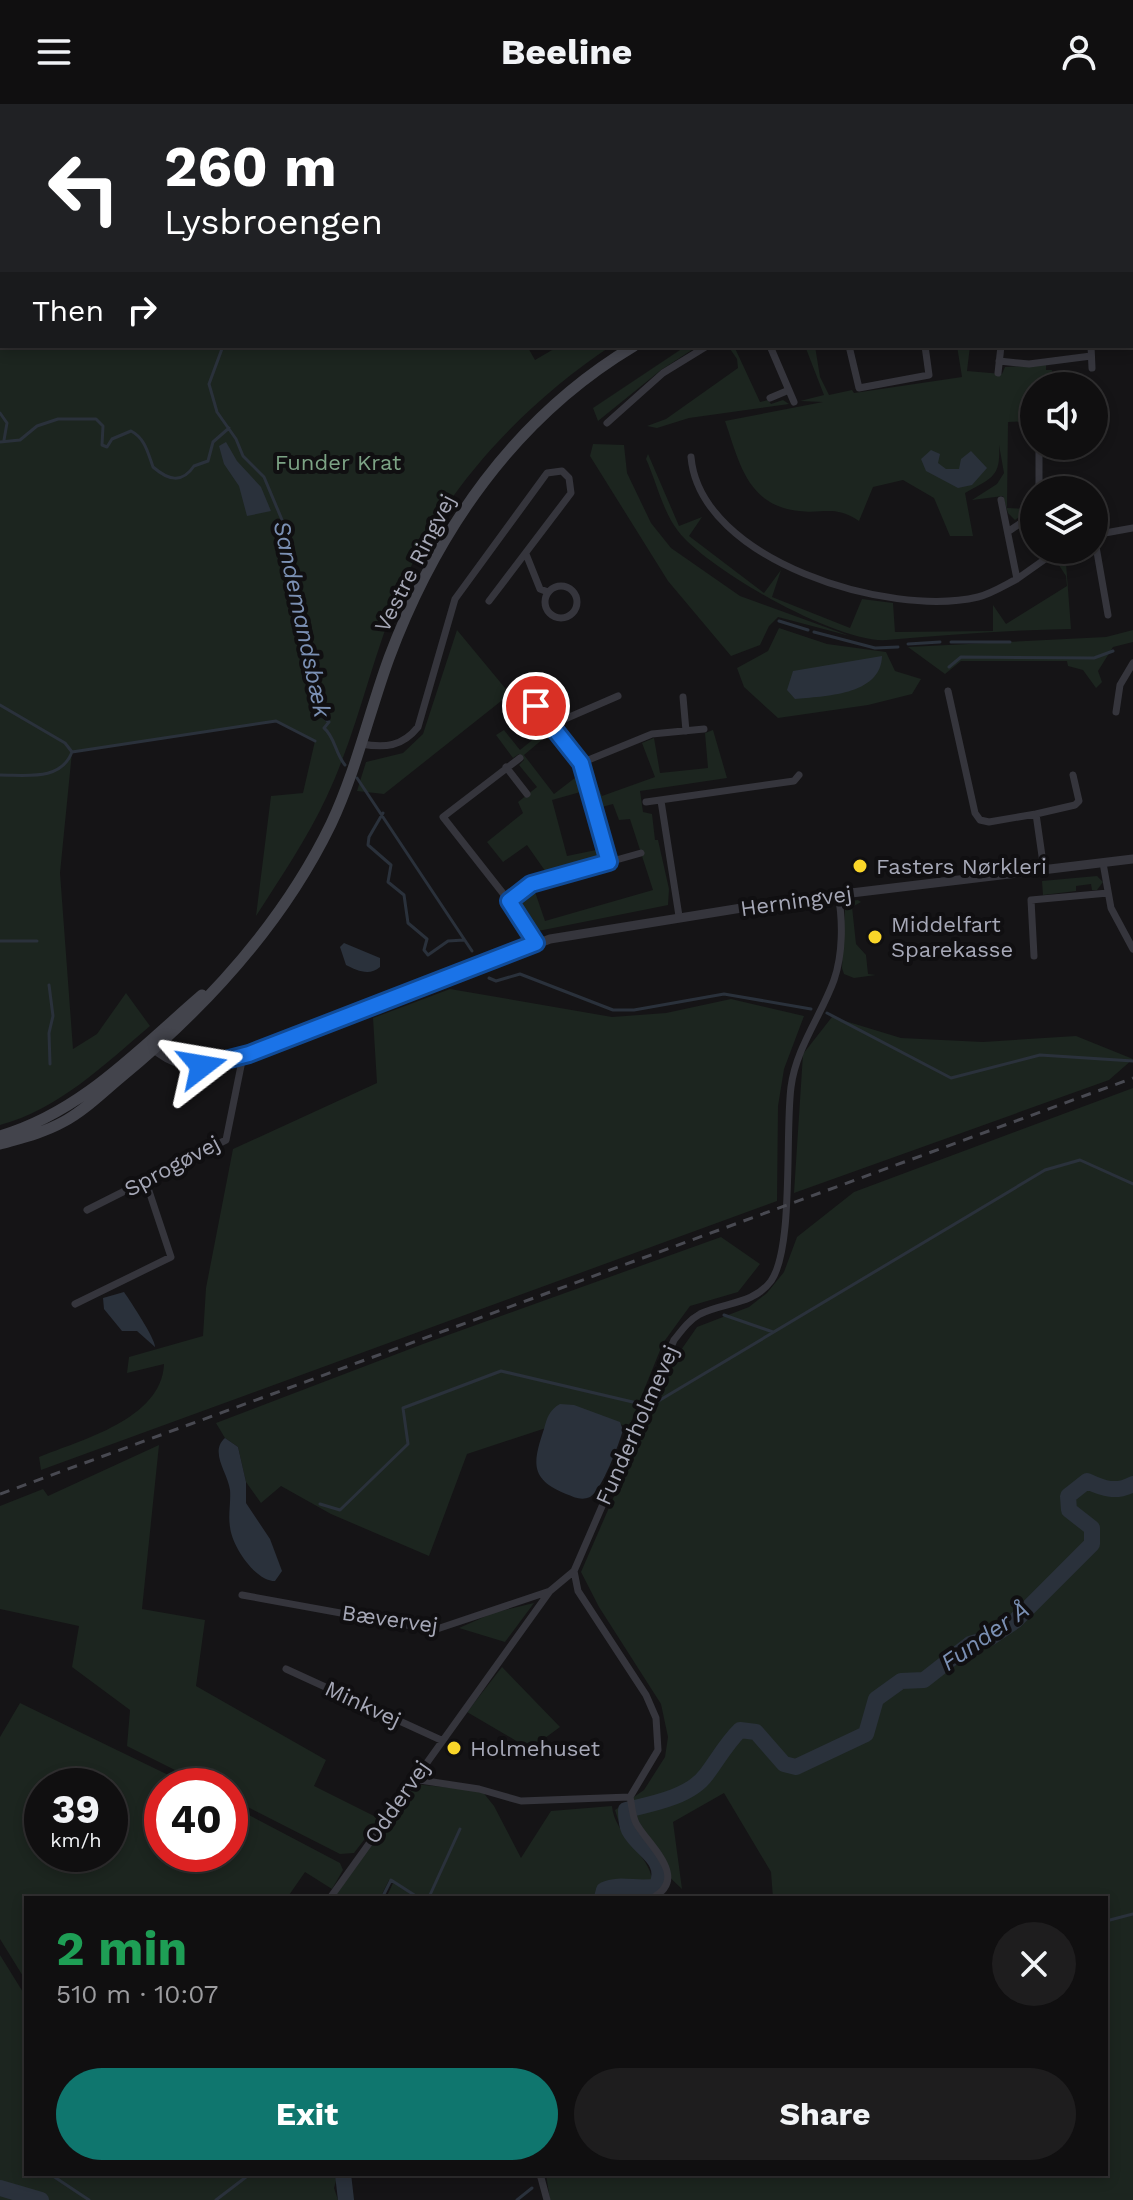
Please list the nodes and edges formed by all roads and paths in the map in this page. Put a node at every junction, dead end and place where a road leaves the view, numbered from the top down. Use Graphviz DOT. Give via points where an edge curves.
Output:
graph roads {
  1 [pos="631,348"];
  2 [pos="704,348"];
  3 [pos="771,348"];
  4 [pos="849,348"];
  5 [pos="925,348"];
  6 [pos="1001,348"];
  7 [pos="1091,348"];
  8 [pos="1091,356"];
  9 [pos="999,361"];
  10 [pos="1092,368"];
  11 [pos="998,373"];
  12 [pos="789,390"];
  13 [pos="770,398"];
  14 [pos="794,402"];
  15 [pos="619,412"];
  16 [pos="626,422"];
  17 [pos="607,423"];
  18 [pos="691,457"];
  19 [pos="1001,500"];
  20 [pos="1020,524"];
  21 [pos="1133,528"];
  22 [pos="1009,531"];
  23 [pos="1108,532"];
  24 [pos="526,554"];
  25 [pos="1038,564"];
  26 [pos="1099,564"];
  27 [pos="1017,579"];
  28 [pos="548,592"];
  29 [pos="489,601"];
  30 [pos="1108,615"];
  31 [pos="1133,663"];
  32 [pos="948,691"];
  33 [pos="618,696"];
  34 [pos="683,697"];
  35 [pos="536,706"];
  36 [pos="1116,712"];
  37 [pos="551,725"];
  38 [pos="704,729"];
  39 [pos="686,731"];
  40 [pos="361,744"];
  41 [pos="520,758"];
  42 [pos="581,763"];
  43 [pos="506,767"];
  44 [pos="799,775"];
  45 [pos="1073,775"];
  46 [pos="527,794"];
  47 [pos="661,801"];
  48 [pos="646,802"];
  49 [pos="1036,814"];
  50 [pos="641,853"];
  51 [pos="1133,859"];
  52 [pos="609,862"];
  53 [pos="1103,863"];
  54 [pos="1044,870"];
  55 [pos="1108,893"];
  56 [pos="838,894"];
  57 [pos="509,901"];
  58 [pos="679,916"];
  59 [pos="536,943"];
  60 [pos="1133,949"];
  61 [pos="1034,956"];
  62 [pos="152,1047"];
  63 [pos="243,1056"];
  64 [pos="0,1136"];
  65 [pos="0,1144"];
  66 [pos="146,1182"];
  67 [pos="87,1210"];
  68 [pos="75,1304"];
  69 [pos="574,1571"];
  70 [pos="550,1591"];
  71 [pos="242,1595"];
  72 [pos="286,1669"];
  73 [pos="441,1740"];
  74 [pos="413,1779"];
  75 [pos="630,1797"];
  76 [pos="331,1896"];
  77 [pos="654,1896"];
  78 [pos="541,2176"];
  79 [pos="547,2200"];
  1 -- 40 [label="main road, Vestre Ringvej" via="568,392 522,435 465,505 409,608"];
  2 -- 15 [label="street" via="663,373"];
  3 -- 12 [label="street"];
  4 -- 5 [label="street" via="859,388 929,375"];
  6 -- 9 [label="street"];
  7 -- 8 [label="street"];
  8 -- 9 [label="street" via="1029,364"];
  8 -- 10 [label="street"];
  9 -- 11 [label="street"];
  12 -- 13 [label="street"];
  12 -- 14 [label="street"];
  15 -- 16 [label="street"];
  15 -- 17 [label="street"];
  18 -- 27 [label="street" via="698,490 717,513 782,564 815,580 852,592 926,600 979,597"];
  19 -- 22 [label="street"];
  20 -- 22 [label="street"];
  21 -- 23 [label="street"];
  22 -- 27 [label="street"];
  24 -- 28 [label="street" via="540,589"];
  24 -- 29 [label="street"];
  24 -- 40 [label="street" via="571,493 562,471 547,473 455,599 418,727 396,746"];
  25 -- 27 [label="street"];
  26 -- 30 [label="street"];
  28 -- 28 [label="street" via="545,605 553,616 574,611 572,590 560,586"];
  31 -- 36 [label="street" via="1120,685"];
  32 -- 49 [label="street" via="980,820"];
  33 -- 37 [label="street"];
  34 -- 39 [label="street"];
  35 -- 37 [label="street"];
  37 -- 42 [label="street"];
  38 -- 39 [label="street"];
  39 -- 42 [label="street" via="652,734"];
  40 -- 62 [label="main road, Vestre Ringvej" via="331,823 305,871 229,971"];
  41 -- 43 [label="street"];
  42 -- 52 [label="street"];
  43 -- 46 [label="street"];
  43 -- 57 [label="street" via="443,817"];
  44 -- 47 [label="street" via="794,781"];
  45 -- 49 [label="street" via="1079,801"];
  47 -- 48 [label="street"];
  47 -- 58 [label="street"];
  49 -- 54 [label="street"];
  50 -- 52 [label="street"];
  51 -- 53 [label="street, Herningvej"];
  52 -- 57 [label="street" via="531,884"];
  53 -- 54 [label="street, Herningvej"];
  53 -- 55 [label="street"];
  54 -- 56 [label="street, Herningvej"];
  55 -- 60 [label="street"];
  55 -- 61 [label="street" via="1031,900"];
  56 -- 58 [label="street, Herningvej"];
  56 -- 69 [label="street, Funderholmevej" via="838,964 791,1086 785,1237 779,1263 759,1292 701,1314 674,1340"];
  57 -- 59 [label="street"];
  58 -- 59 [label="street, Herningvej"];
  59 -- 63 [label="street, Herningvej"];
  62 -- 63 [label="street, Herningvej" via="186,1066"];
  62 -- 64 [label="main road" via="76,1102"];
  62 -- 65 [label="main road" via="63,1122"];
  63 -- 66 [label="street, Sprogøvej" via="226,1140"];
  66 -- 67 [label="street, Sprogøvej"];
  66 -- 68 [label="street" via="171,1257"];
  69 -- 70 [label="street, Bævervej"];
  69 -- 75 [label="street" via="578,1591 656,1718 660,1735 654,1763"];
  70 -- 71 [label="street, Bævervej" via="434,1630"];
  70 -- 73 [label="street, Oddervej"];
  72 -- 73 [label="street, Minkvej"];
  73 -- 74 [label="street, Oddervej"];
  74 -- 75 [label="street" via="521,1801"];
  74 -- 76 [label="street, Oddervej"];
  75 -- 77 [label="street" via="636,1823 666,1862 664,1888"];
  78 -- 79 [label="street"];
}
